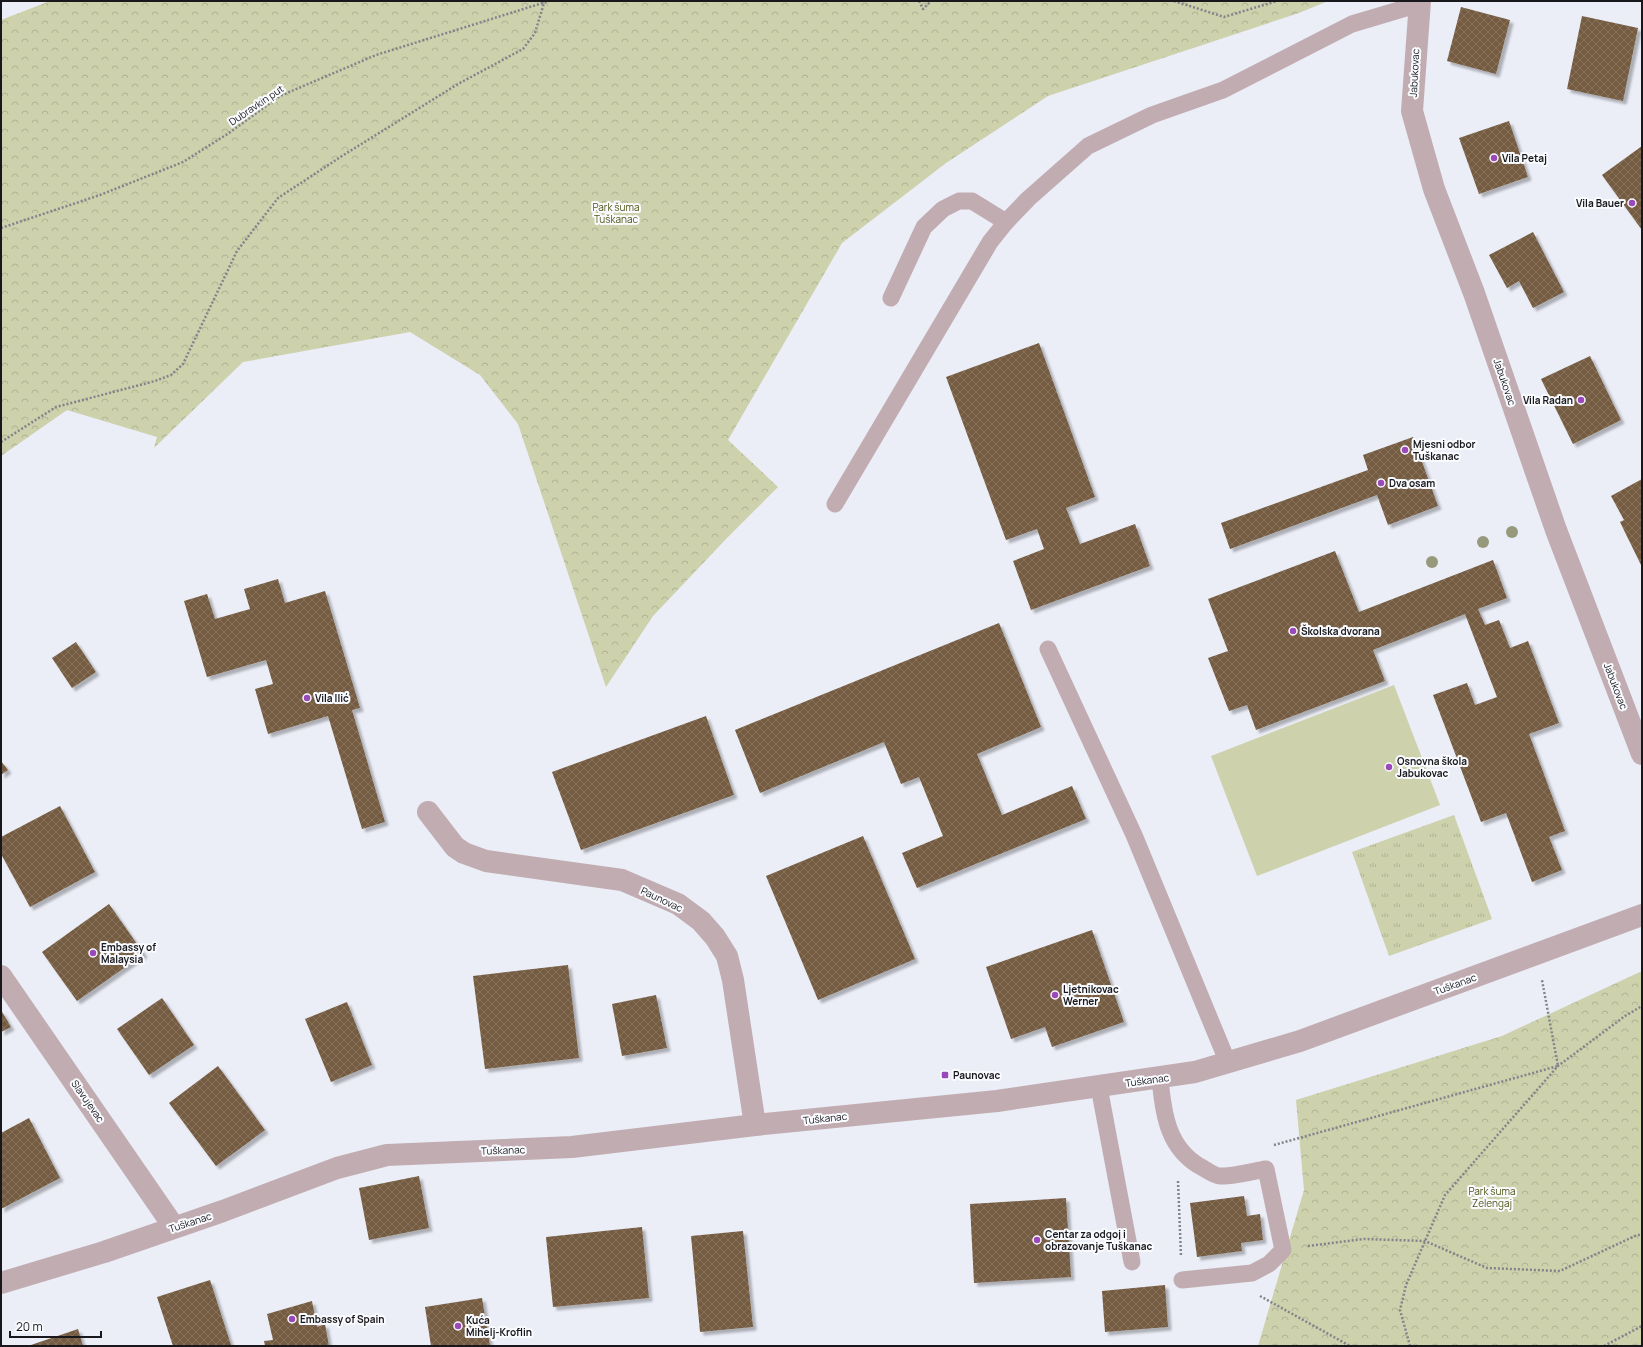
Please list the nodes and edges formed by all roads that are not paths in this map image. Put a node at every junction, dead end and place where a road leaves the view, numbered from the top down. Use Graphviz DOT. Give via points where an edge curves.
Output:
graph roads {
  1 [pos="1419,2"];
  2 [pos="1006,222"];
  3 [pos="891,298"];
  4 [pos="835,504"];
  5 [pos="1048,650"];
  6 [pos="1642,754"];
  7 [pos="428,812"];
  8 [pos="1642,915"];
  9 [pos="1,976"];
  10 [pos="1228,1063"];
  11 [pos="1160,1078"];
  12 [pos="1099,1087"];
  13 [pos="755,1125"];
  14 [pos="174,1227"];
  15 [pos="1132,1262"];
  16 [pos="1182,1280"];
  17 [pos="1,1283"];
  1 -- 2 [label="lane" via="1352,24 1223,90 1152,115 1088,146"];
  1 -- 6 [label="street, Jabukovac" via="1412,111 1434,189 1474,293 1556,530"];
  2 -- 3 [label="lane" via="972,201 959,201 943,209 924,227"];
  2 -- 4 [label="lane" via="990,242"];
  5 -- 10 [label="lane" via="1134,835"];
  7 -- 13 [label="street, Paunovac" via="455,847 464,853 492,862 622,880 678,904 701,921 727,956"];
  8 -- 10 [label="street, Tuškanac" via="1300,1041"];
  9 -- 14 [label="street, Slavujevac"];
  10 -- 11 [label="street, Tuškanac"];
  11 -- 12 [label="street, Tuškanac"];
  11 -- 16 [label="lane" via="1164,1119 1170,1133 1193,1163 1219,1176 1266,1169 1283,1250 1269,1264 1252,1273"];
  12 -- 13 [label="street, Tuškanac" via="997,1101"];
  12 -- 15 [label="lane"];
  13 -- 14 [label="street, Tuškanac" via="572,1147 387,1155 337,1168"];
  14 -- 17 [label="street, Tuškanac" via="104,1252"];
}
